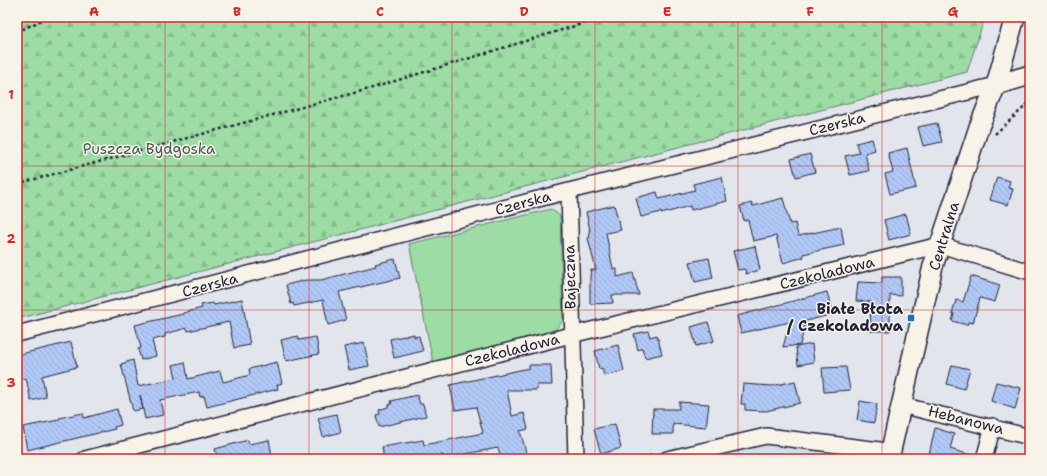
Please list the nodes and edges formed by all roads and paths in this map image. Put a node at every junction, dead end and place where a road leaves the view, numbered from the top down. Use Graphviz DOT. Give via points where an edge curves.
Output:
graph roads {
  1 [pos="48,17"];
  2 [pos="604,17"];
  3 [pos="1015,17"];
  4 [pos="17,32"];
  5 [pos="1030,75"];
  6 [pos="996,85"];
  7 [pos="1030,102"];
  8 [pos="976,137"];
  9 [pos="17,184"];
  10 [pos="569,191"];
  11 [pos="940,245"];
  12 [pos="1030,272"];
  13 [pos="17,334"];
  14 [pos="571,335"];
  15 [pos="901,405"];
  16 [pos="993,426"];
  17 [pos="1030,437"];
  18 [pos="890,456"];
  19 [pos="85,459"];
  20 [pos="576,459"];
  21 [pos="667,459"];
  22 [pos="984,459"];
  1 -- 4 [label="path"];
  2 -- 9 [label="path" via="369,89"];
  3 -- 6 [label="street, Centralna"];
  5 -- 6 [label="street, Czerska"];
  6 -- 8 [label="street, Centralna"];
  6 -- 10 [label="street, Czerska"];
  7 -- 8 [label="path" via="989,139"];
  8 -- 11 [label="street, Centralna"];
  10 -- 13 [label="street, Czerska"];
  10 -- 14 [label="street, Bajeczna"];
  11 -- 12 [label="street"];
  11 -- 14 [label="street, Czekoladowa"];
  11 -- 15 [label="street, Centralna"];
  14 -- 19 [label="street, Czekoladowa"];
  14 -- 20 [label="street, Bajeczna"];
  15 -- 16 [label="street, Hebanowa"];
  15 -- 18 [label="street, Centralna"];
  16 -- 17 [label="street, Hebanowa"];
  16 -- 22 [label="street"];
  18 -- 21 [label="street" via="766,436"];
}
